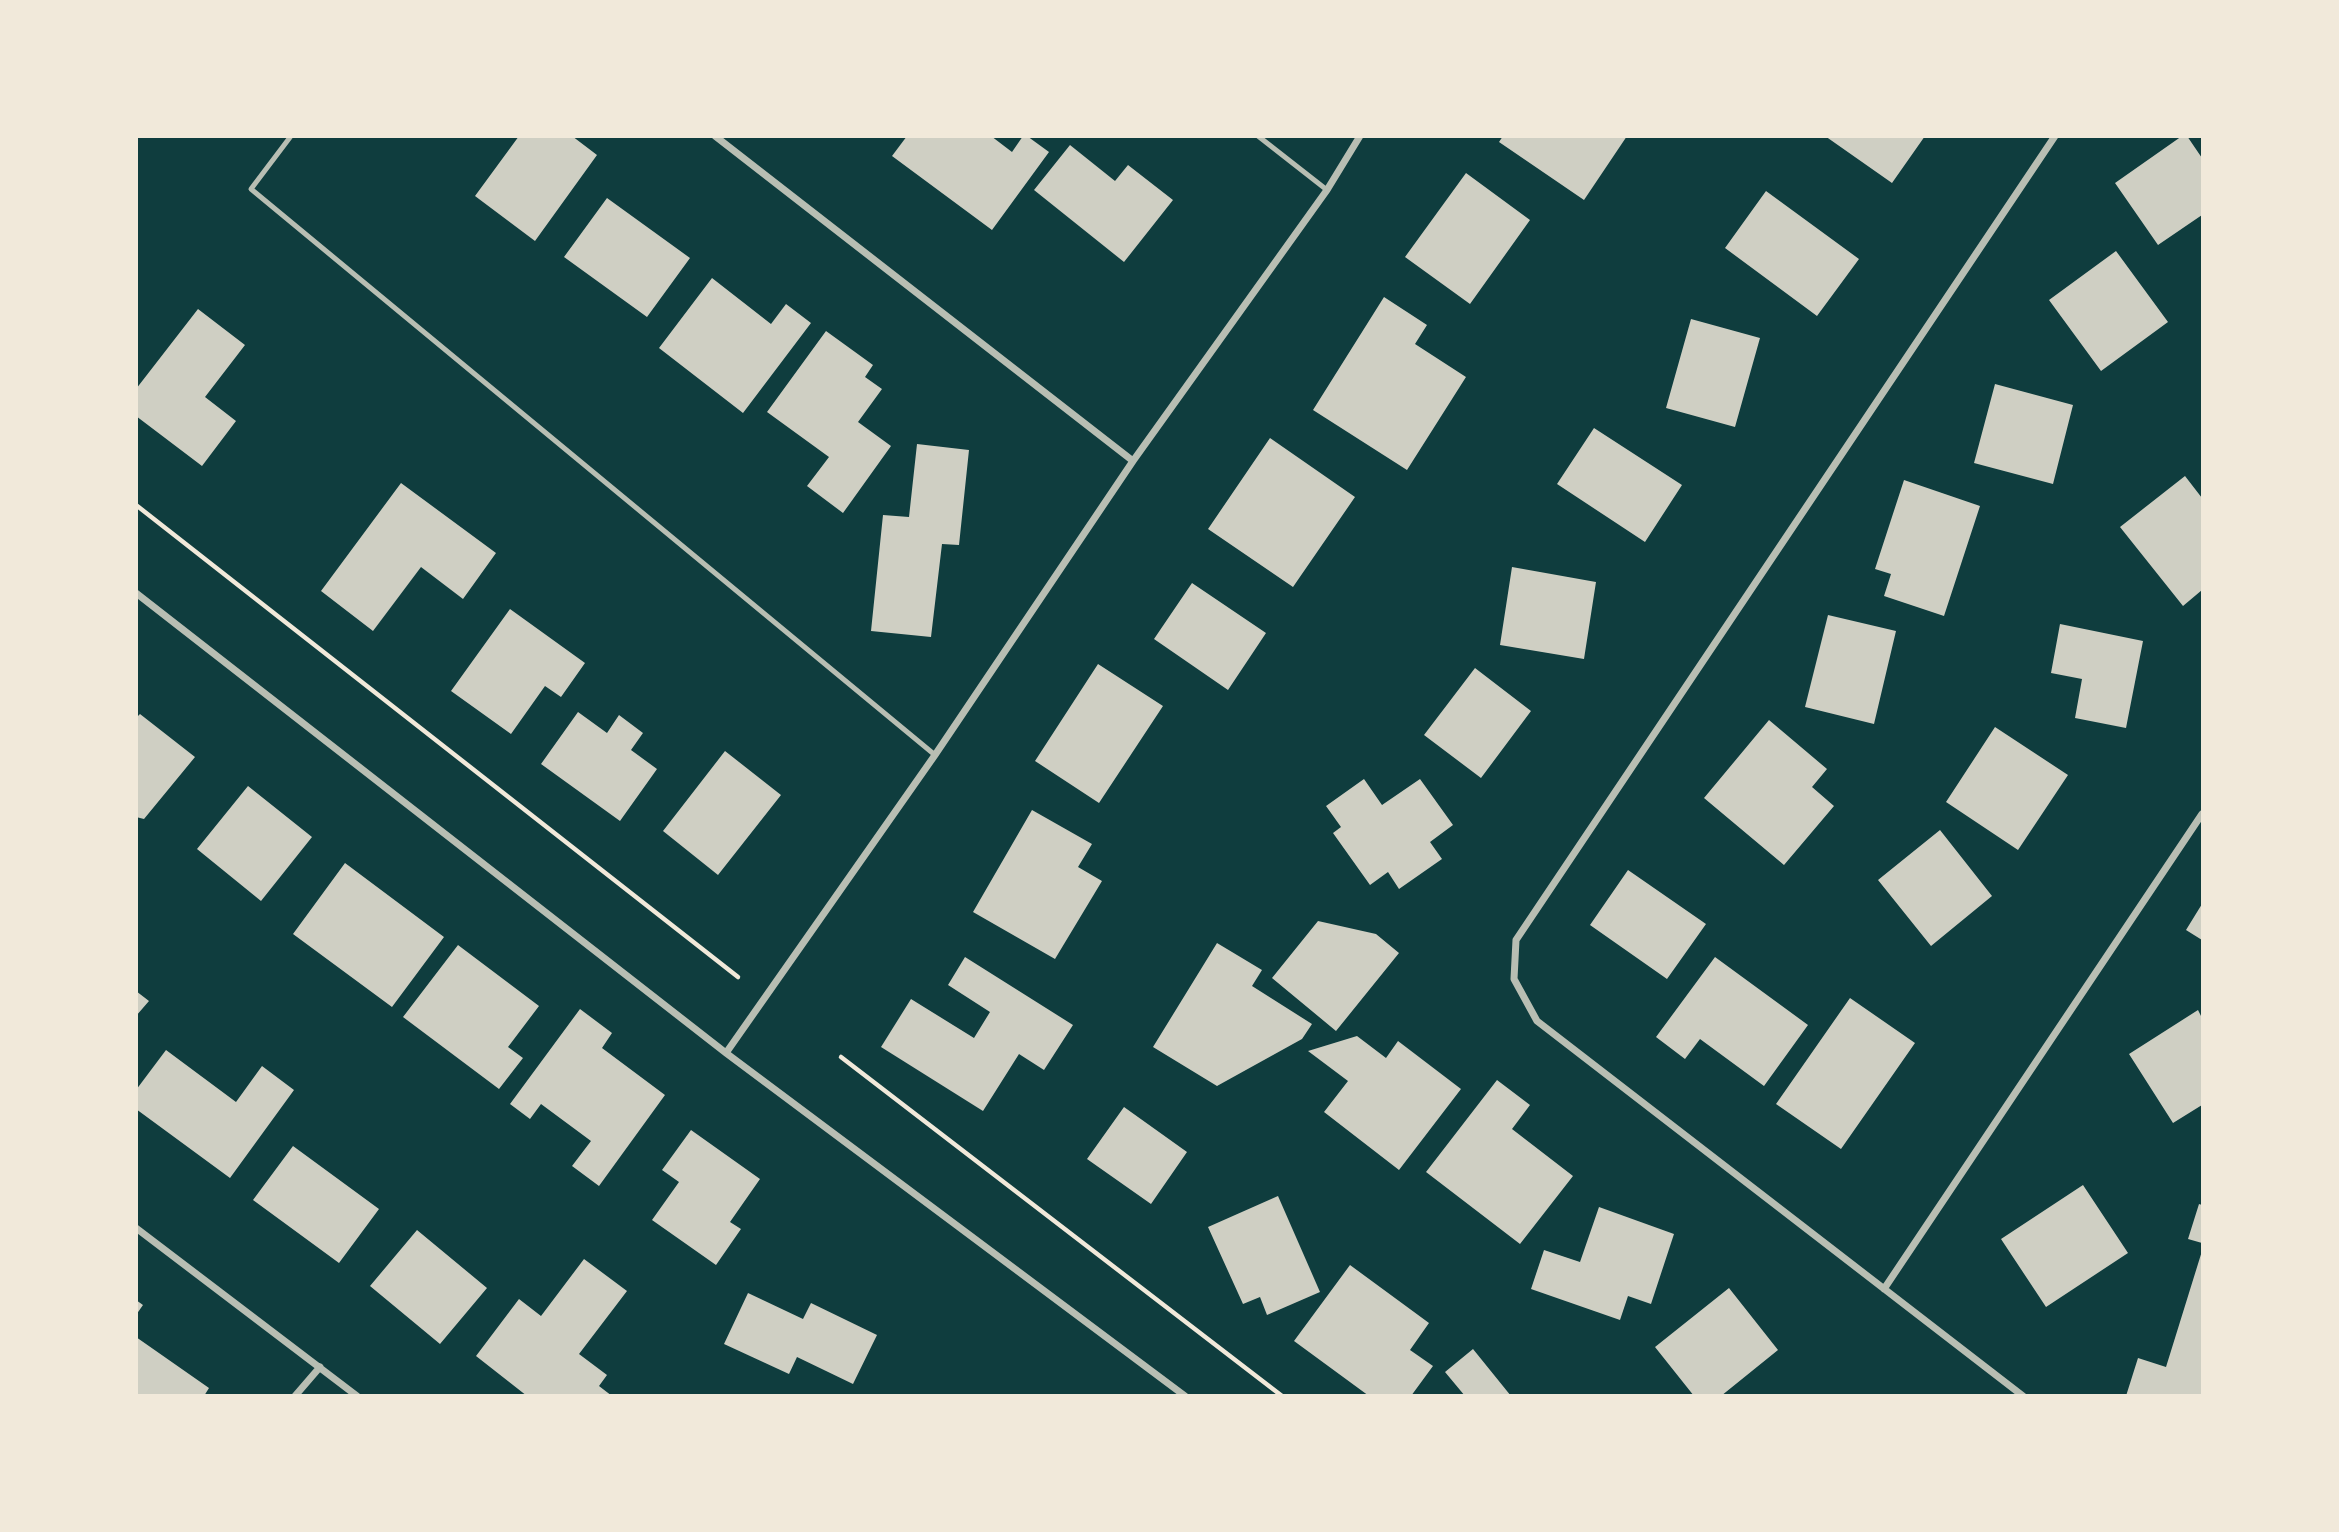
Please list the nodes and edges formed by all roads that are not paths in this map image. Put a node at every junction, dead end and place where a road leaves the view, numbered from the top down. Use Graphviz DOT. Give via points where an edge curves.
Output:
graph roads {
  1 [pos="291,136"];
  2 [pos="715,136"];
  3 [pos="1258,136"];
  4 [pos="1360,136"];
  5 [pos="2054,136"];
  6 [pos="1328,190"];
  7 [pos="1133,461"];
  8 [pos="136,593"];
  9 [pos="935,755"];
  10 [pos="2203,814"];
  11 [pos="726,1052"];
  12 [pos="136,1228"];
  13 [pos="1884,1289"];
  14 [pos="320,1367"];
  15 [pos="295,1395"];
  16 [pos="357,1395"];
  17 [pos="1185,1395"];
  18 [pos="2023,1395"];
  1 -- 9 [label="lane" via="251,189"];
  2 -- 7 [label="street"];
  3 -- 6 [label="lane"];
  4 -- 6 [label="street"];
  5 -- 13 [label="street" via="1516,940 1514,979 1537,1021"];
  6 -- 7 [label="street"];
  7 -- 9 [label="street"];
  8 -- 11 [label="street"];
  9 -- 11 [label="street"];
  10 -- 13 [label="street"];
  11 -- 17 [label="street"];
  12 -- 14 [label="street"];
  13 -- 18 [label="street"];
  14 -- 15 [label="street"];
  14 -- 16 [label="street"];
}
